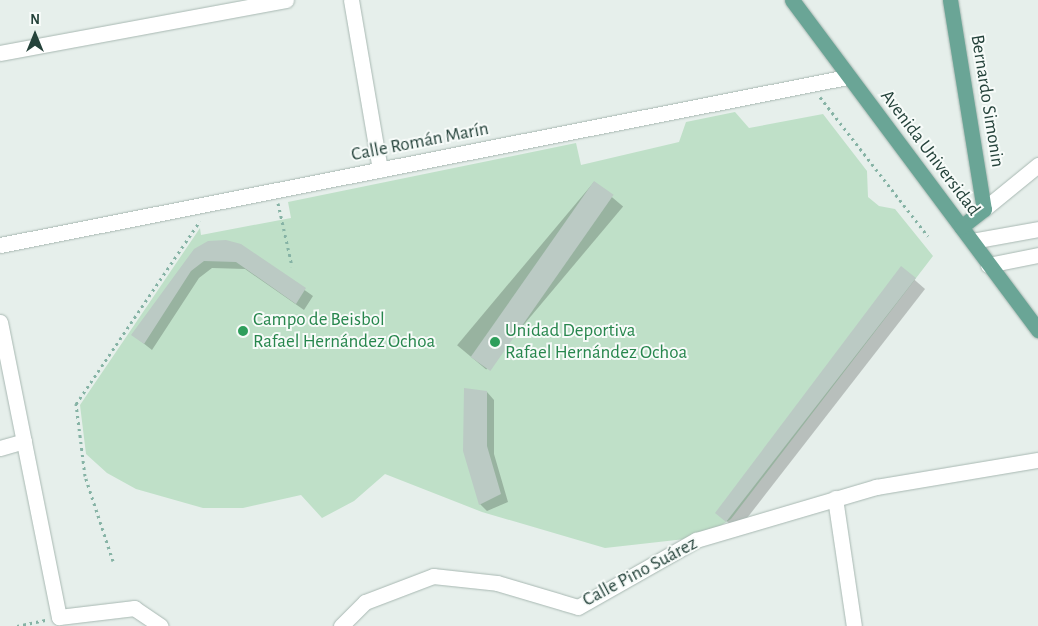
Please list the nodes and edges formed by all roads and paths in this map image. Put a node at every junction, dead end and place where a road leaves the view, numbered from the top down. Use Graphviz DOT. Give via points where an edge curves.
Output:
graph roads {
  1 [pos="286,0"];
  2 [pos="351,0"];
  3 [pos="792,0"];
  4 [pos="950,0"];
  5 [pos="0,53"];
  6 [pos="847,77"];
  7 [pos="810,84"];
  8 [pos="1038,165"];
  9 [pos="380,170"];
  10 [pos="275,191"];
  11 [pos="211,203"];
  12 [pos="984,209"];
  13 [pos="961,227"];
  14 [pos="1038,229"];
  15 [pos="928,236"];
  16 [pos="972,242"];
  17 [pos="0,245"];
  18 [pos="1038,255"];
  19 [pos="988,265"];
  20 [pos="292,266"];
  21 [pos="0,322"];
  22 [pos="1038,330"];
  23 [pos="24,441"];
  24 [pos="0,448"];
  25 [pos="1038,460"];
  26 [pos="835,498"];
  27 [pos="113,561"];
  28 [pos="59,617"];
  29 [pos="17,626"];
  30 [pos="161,626"];
  31 [pos="341,626"];
  32 [pos="854,626"];
  1 -- 5 [label="street"];
  2 -- 9 [label="street"];
  3 -- 6 [label="main road, Avenida Universidad"];
  4 -- 12 [label="main road, Bernardo Simonin"];
  6 -- 7 [label="street, Calle Román Marín"];
  6 -- 13 [label="main road, Avenida Universidad"];
  7 -- 9 [label="street, Calle Román Marín"];
  7 -- 15 [label="path"];
  8 -- 12 [label="street"];
  9 -- 10 [label="street, Calle Román Marín"];
  10 -- 11 [label="street, Calle Román Marín"];
  10 -- 20 [label="path"];
  11 -- 17 [label="street, Calle Román Marín"];
  11 -- 27 [label="path" via="76,404 85,476"];
  12 -- 13 [label="main road"];
  13 -- 16 [label="main road, Avenida Universidad"];
  14 -- 16 [label="street"];
  16 -- 19 [label="main road, Avenida Universidad"];
  18 -- 19 [label="street"];
  19 -- 22 [label="main road, Avenida Universidad"];
  21 -- 23 [label="street"];
  23 -- 24 [label="street"];
  23 -- 28 [label="street"];
  25 -- 26 [label="street, Calle Pino Suárez"];
  26 -- 31 [label="street, Calle Pino Suárez" via="769,522 696,540 578,607 497,583 433,576 366,602"];
  26 -- 32 [label="street"];
  28 -- 29 [label="path"];
  28 -- 30 [label="street" via="134,608"];
}
